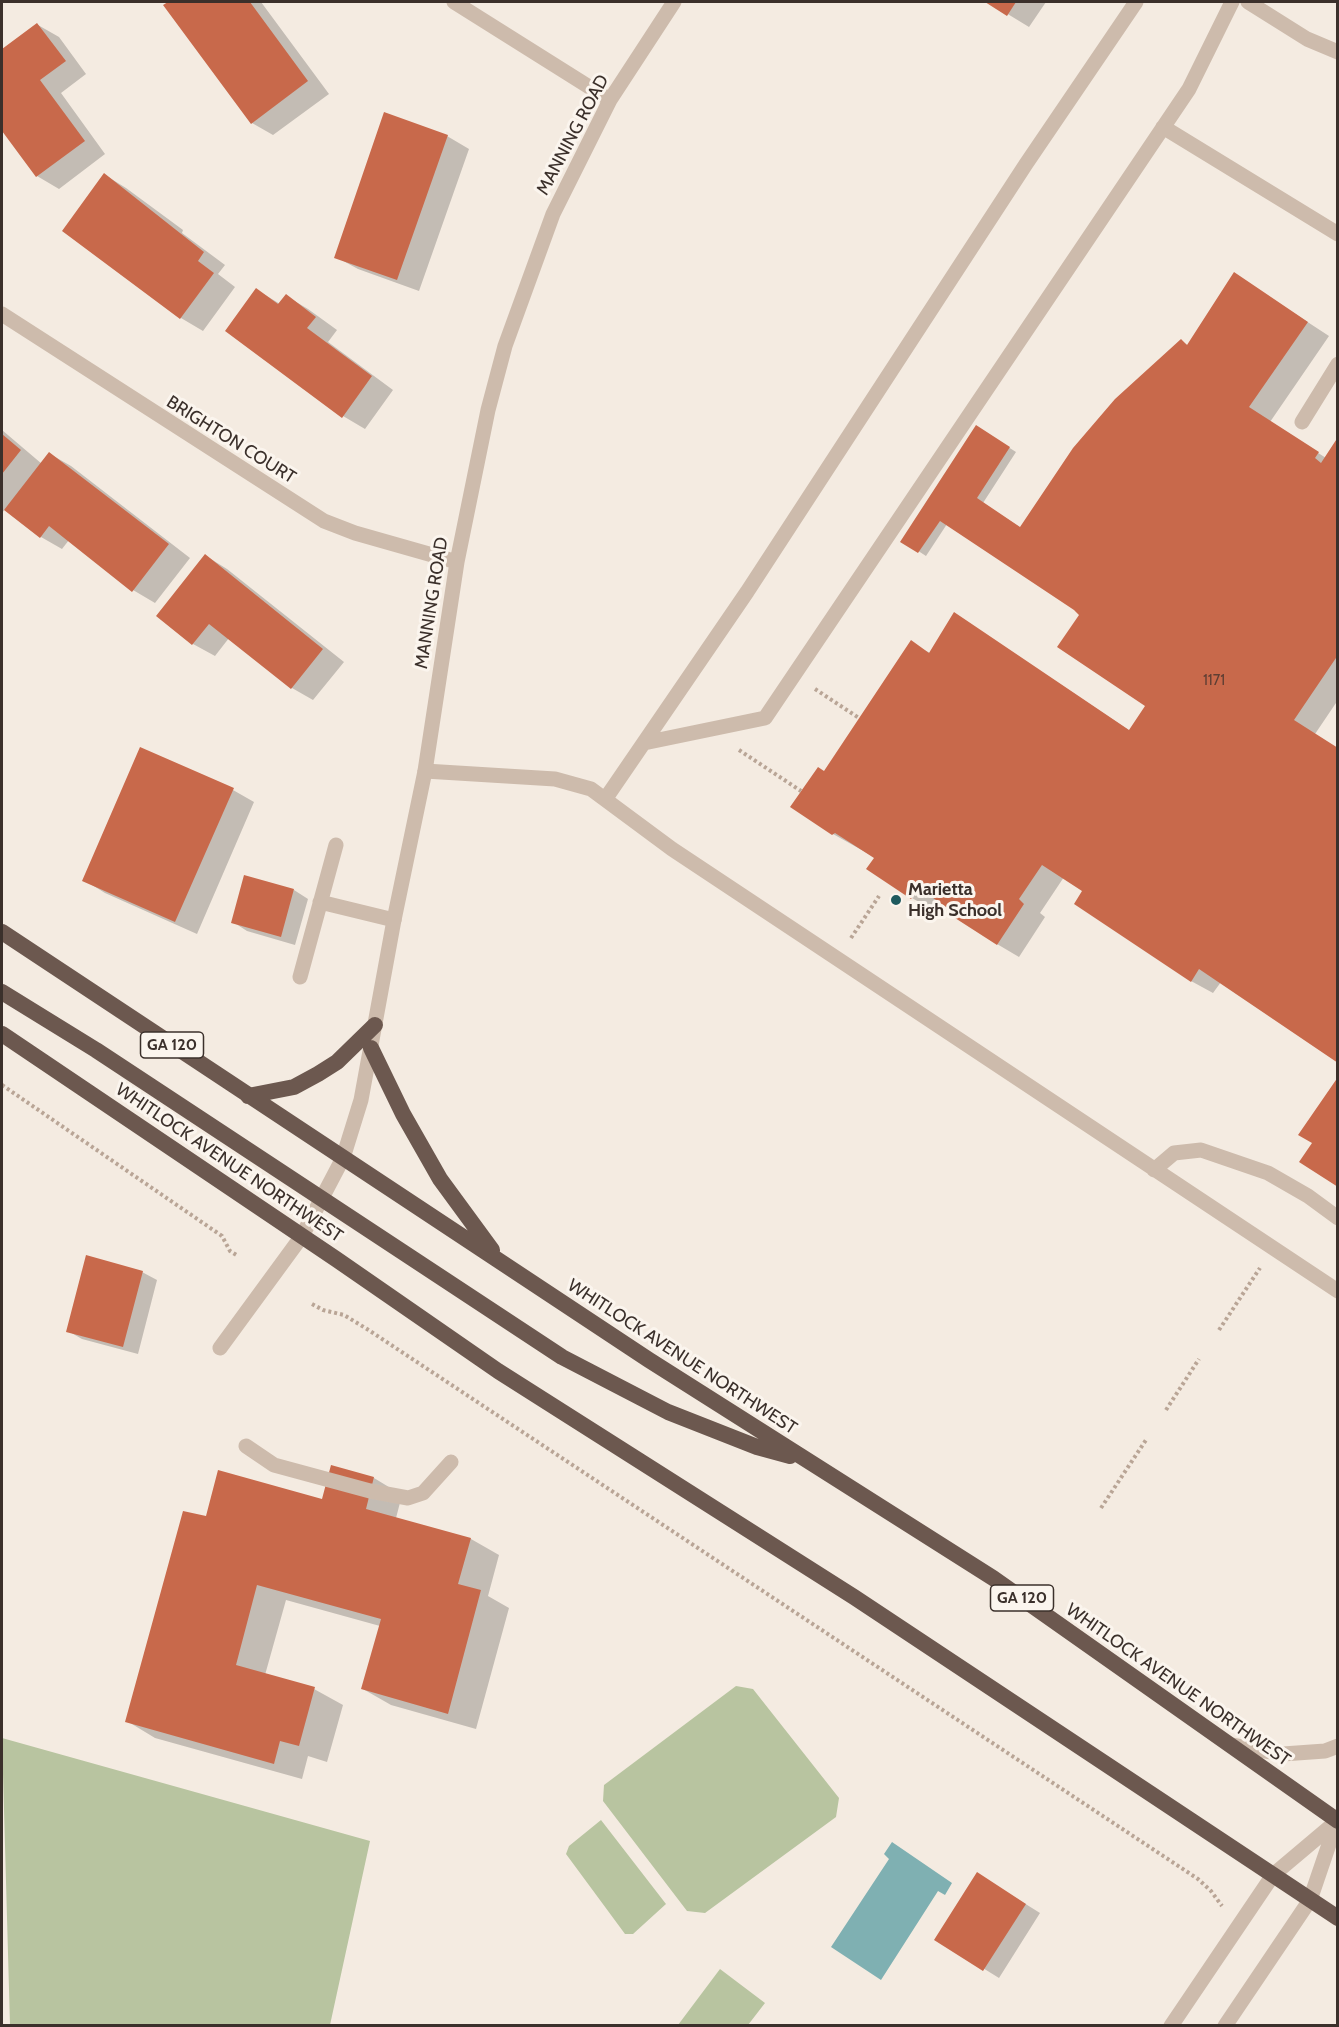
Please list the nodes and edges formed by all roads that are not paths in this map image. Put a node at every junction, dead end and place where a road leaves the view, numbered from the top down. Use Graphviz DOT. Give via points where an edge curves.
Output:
graph roads {
  1 [pos="454,2"];
  2 [pos="674,2"];
  3 [pos="1136,2"];
  4 [pos="1232,2"];
  5 [pos="1248,2"];
  6 [pos="1338,52"];
  7 [pos="610,100"];
  8 [pos="1164,127"];
  9 [pos="1338,234"];
  10 [pos="2,314"];
  11 [pos="1338,364"];
  12 [pos="1302,422"];
  13 [pos="457,562"];
  14 [pos="644,743"];
  15 [pos="425,771"];
  16 [pos="606,798"];
  17 [pos="336,845"];
  18 [pos="320,902"];
  19 [pos="394,920"];
  20 [pos="2,932"];
  21 [pos="300,977"];
  22 [pos="2,992"];
  23 [pos="375,1025"];
  24 [pos="3,1036"];
  25 [pos="371,1048"];
  26 [pos="248,1096"];
  27 [pos="343,1158"];
  28 [pos="1154,1170"];
  29 [pos="322,1200"];
  30 [pos="1338,1218"];
  31 [pos="302,1236"];
  32 [pos="504,1264"];
  33 [pos="1338,1291"];
  34 [pos="220,1348"];
  35 [pos="246,1446"];
  36 [pos="808,1461"];
  37 [pos="451,1462"];
  38 [pos="1229,1745"];
  39 [pos="1338,1746"];
  40 [pos="1337,1820"];
  41 [pos="1273,1875"];
  42 [pos="1310,1900"];
  43 [pos="1338,1918"];
  44 [pos="1170,2025"];
  45 [pos="1225,2025"];
  1 -- 7 [label="street"];
  2 -- 7 [label="street, MANNING ROAD"];
  3 -- 14 [label="street"];
  4 -- 8 [label="street" via="1189,89"];
  5 -- 6 [label="street" via="1307,39"];
  7 -- 13 [label="street, MANNING ROAD" via="554,214 505,346"];
  8 -- 9 [label="street"];
  8 -- 14 [label="street" via="765,718"];
  10 -- 13 [label="street, BRIGHTON COURT" via="324,521"];
  11 -- 12 [label="street"];
  13 -- 15 [label="street, MANNING ROAD"];
  14 -- 16 [label="street"];
  15 -- 16 [label="street" via="555,778"];
  15 -- 19 [label="street, MANNING ROAD"];
  16 -- 28 [label="street" via="672,849"];
  17 -- 18 [label="street"];
  18 -- 19 [label="street"];
  18 -- 21 [label="street"];
  19 -- 23 [label="street, MANNING ROAD"];
  20 -- 26 [label="highway, WHITLOCK AVENUE NORTHWEST / GA 120"];
  22 -- 29 [label="highway"];
  23 -- 25 [label="street, MANNING ROAD"];
  23 -- 26 [label="highway" via="337,1062 318,1074 294,1087"];
  24 -- 31 [label="highway, WHITLOCK AVENUE NORTHWEST"];
  25 -- 27 [label="street, MANNING ROAD" via="361,1100"];
  25 -- 32 [label="highway" via="440,1179"];
  26 -- 27 [label="highway, WHITLOCK AVENUE NORTHWEST / GA 120"];
  27 -- 29 [label="street, MANNING ROAD"];
  27 -- 32 [label="highway, WHITLOCK AVENUE NORTHWEST / GA 120"];
  28 -- 30 [label="street" via="1174,1153 1201,1150 1268,1173"];
  28 -- 33 [label="street"];
  29 -- 31 [label="street, MANNING ROAD"];
  29 -- 36 [label="highway" via="562,1357 615,1386 719,1433"];
  31 -- 34 [label="street, MANNING ROAD"];
  31 -- 41 [label="highway, WHITLOCK AVENUE NORTHWEST" via="508,1378 854,1597"];
  32 -- 36 [label="highway, WHITLOCK AVENUE NORTHWEST / GA 120"];
  35 -- 37 [label="street" via="274,1464 408,1498 423,1493"];
  36 -- 38 [label="highway, WHITLOCK AVENUE NORTHWEST / GA 120" via="993,1578"];
  38 -- 39 [label="street" via="1283,1754 1325,1751"];
  38 -- 40 [label="highway, WHITLOCK AVENUE NORTHWEST / GA 120"];
  40 -- 41 [label="street"];
  40 -- 42 [label="street"];
  41 -- 42 [label="highway, WHITLOCK AVENUE NORTHWEST"];
  41 -- 44 [label="street"];
  42 -- 43 [label="highway, WHITLOCK AVENUE NORTHWEST"];
  42 -- 45 [label="street"];
}
